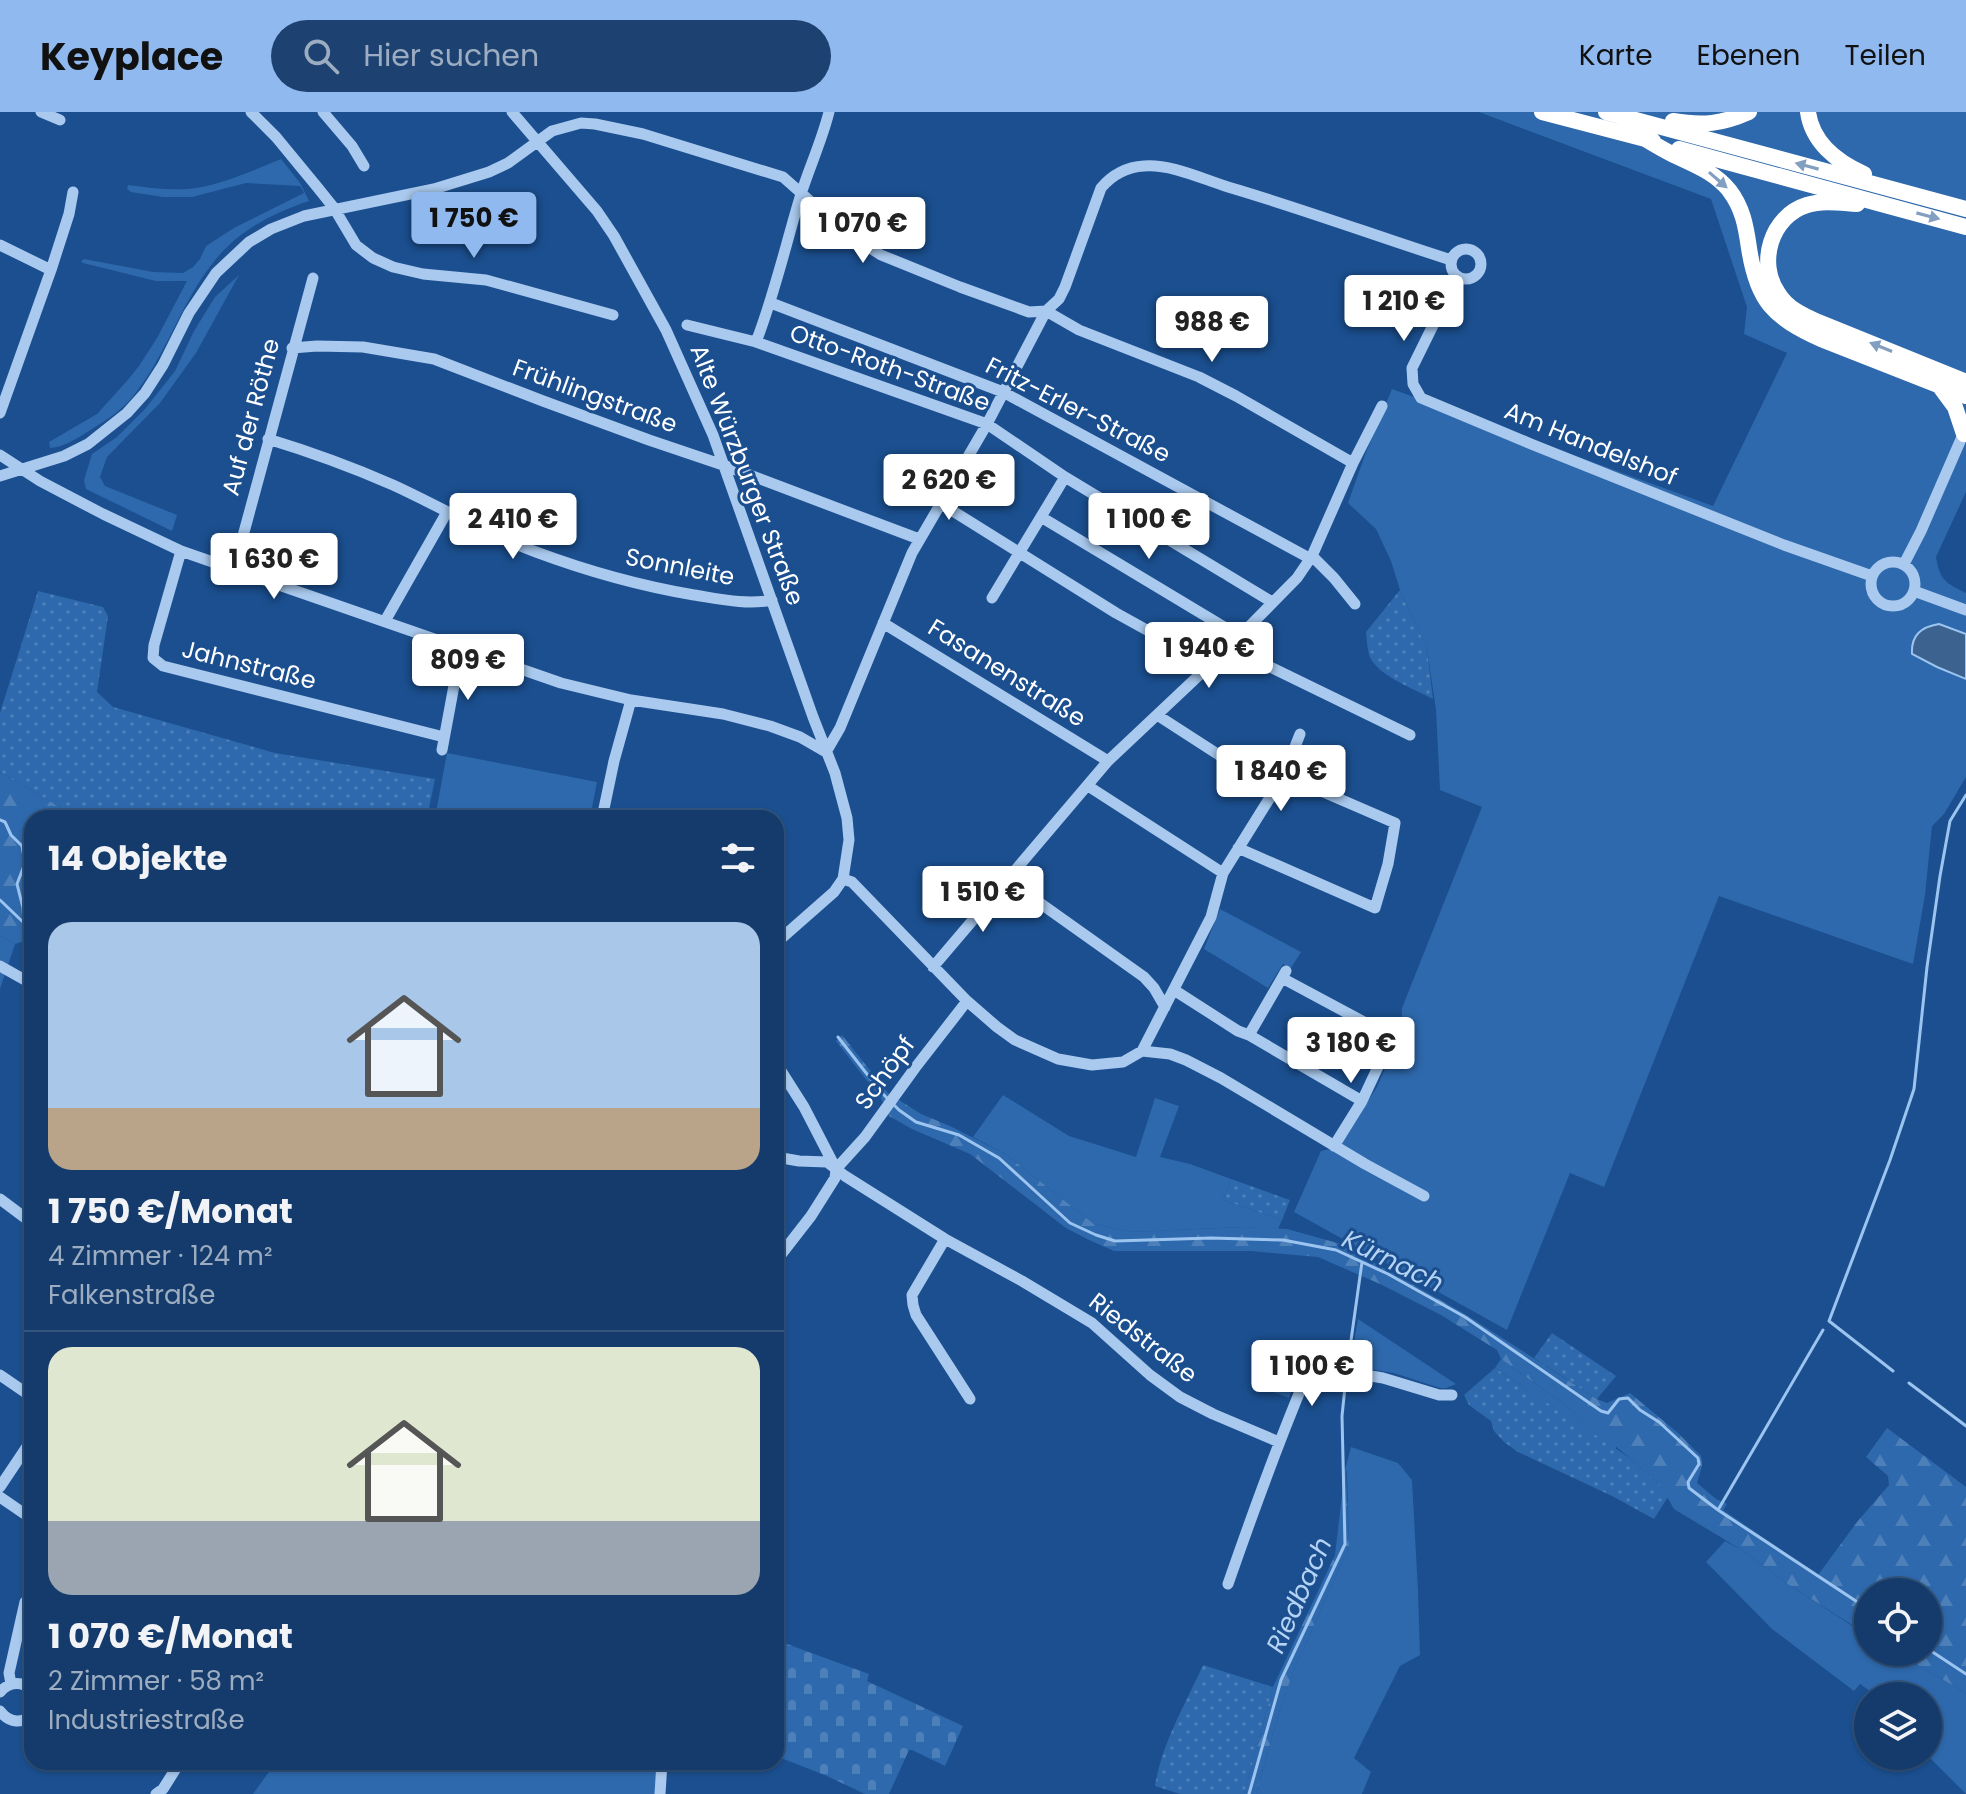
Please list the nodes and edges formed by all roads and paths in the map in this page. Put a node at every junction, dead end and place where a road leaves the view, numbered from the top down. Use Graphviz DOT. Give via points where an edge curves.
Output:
graph roads {
  1 [pos="41,112"];
  2 [pos="251,112"];
  3 [pos="323,112"];
  4 [pos="512,112"];
  5 [pos="829,112"];
  6 [pos="1542,112"];
  7 [pos="1606,112"];
  8 [pos="1749,112"];
  9 [pos="1808,112"];
  10 [pos="1626,117"];
  11 [pos="60,120"];
  12 [pos="1645,139"];
  13 [pos="537,141"];
  14 [pos="364,166"];
  15 [pos="73,192"];
  16 [pos="802,193"];
  17 [pos="1909,193"];
  18 [pos="1891,206"];
  19 [pos="334,208"];
  20 [pos="1966,209"];
  21 [pos="1966,227"];
  22 [pos="0,245"];
  23 [pos="1451,260"];
  24 [pos="51,270"];
  25 [pos="313,278"];
  26 [pos="1459,278"];
  27 [pos="771,303"];
  28 [pos="1046,311"];
  29 [pos="613,315"];
  30 [pos="687,325"];
  31 [pos="756,342"];
  32 [pos="292,348"];
  33 [pos="1956,380"];
  34 [pos="1003,392"];
  35 [pos="1966,396"];
  36 [pos="1382,406"];
  37 [pos="0,413"];
  38 [pos="987,424"];
  39 [pos="1965,432"];
  40 [pos="268,439"];
  41 [pos="0,455"];
  42 [pos="1353,463"];
  43 [pos="723,465"];
  44 [pos="20,469"];
  45 [pos="0,476"];
  46 [pos="1065,477"];
  47 [pos="940,503"];
  48 [pos="447,512"];
  49 [pos="1041,517"];
  50 [pos="919,539"];
  51 [pos="181,551"];
  52 [pos="1019,552"];
  53 [pos="1312,557"];
  54 [pos="1904,564"];
  55 [pos="234,569"];
  56 [pos="1872,576"];
  57 [pos="1914,591"];
  58 [pos="992,598"];
  59 [pos="772,600"];
  60 [pos="1272,602"];
  61 [pos="1355,604"];
  62 [pos="1966,610"];
  63 [pos="385,621"];
  64 [pos="883,623"];
  65 [pos="1239,636"];
  66 [pos="1229,647"];
  67 [pos="461,648"];
  68 [pos="1210,665"];
  69 [pos="631,700"];
  70 [pos="1157,715"];
  71 [pos="813,717"];
  72 [pos="1300,734"];
  73 [pos="1410,735"];
  74 [pos="800,737"];
  75 [pos="826,752"];
  76 [pos="1108,761"];
  77 [pos="1233,764"];
  78 [pos="1284,775"];
  79 [pos="1088,786"];
  80 [pos="604,810"];
  81 [pos="1238,848"];
  82 [pos="1223,873"];
  83 [pos="843,879"];
  84 [pos="1006,879"];
  85 [pos="784,936"];
  86 [pos="0,966"];
  87 [pos="933,967"];
  88 [pos="24,980"];
  89 [pos="1174,990"];
  90 [pos="967,1001"];
  91 [pos="1165,1007"];
  92 [pos="1249,1035"];
  93 [pos="1142,1051"];
  94 [pos="784,1076"];
  95 [pos="1362,1101"];
  96 [pos="1334,1146"];
  97 [pos="784,1158"];
  98 [pos="836,1169"];
  99 [pos="1424,1196"];
  100 [pos="0,1199"];
  101 [pos="24,1217"];
  102 [pos="945,1239"];
  103 [pos="784,1251"];
  104 [pos="0,1375"];
  105 [pos="24,1392"];
  106 [pos="1452,1395"];
  107 [pos="970,1399"];
  108 [pos="1279,1442"];
  109 [pos="24,1451"];
  110 [pos="0,1487"];
  111 [pos="0,1497"];
  112 [pos="24,1514"];
  113 [pos="1228,1584"];
  114 [pos="24,1606"];
  115 [pos="11,1684"];
  116 [pos="24,1685"];
  117 [pos="0,1692"];
  118 [pos="0,1711"];
  119 [pos="24,1720"];
  120 [pos="175,1770"];
  121 [pos="662,1770"];
  122 [pos="156,1794"];
  123 [pos="660,1794"];
  1 -- 11 [label="street"];
  2 -- 19 [label="street"];
  3 -- 14 [label="street"];
  4 -- 13 [label="street, Alte Würzburger Straße"];
  5 -- 16 [label="street"];
  6 -- 12 [label="highway"];
  7 -- 10 [label="highway"];
  8 -- 10 [label="highway" via="1727,122 1692,124"];
  9 -- 17 [label="highway" via="1815,134 1833,155 1850,168"];
  17 -- 10 [label="highway, one-way"];
  12 -- 18 [label="highway"];
  12 -- 33 [label="highway, one-way" via="1702,167 1727,188 1744,215 1755,280 1783,319 1821,339"];
  13 -- 16 [label="street" via="567,125 595,124 783,177"];
  13 -- 19 [label="street" via="489,172 434,189"];
  13 -- 43 [label="street, Alte Würzburger Straße" via="597,211 629,262 691,382"];
  15 -- 24 [label="street"];
  16 -- 27 [label="street"];
  16 -- 28 [label="street" via="881,255 1029,312"];
  17 -- 20 [label="highway"];
  18 -- 21 [label="highway, one-way"];
  33 -- 18 [label="highway, one-way" via="1800,314 1770,279 1767,263 1774,233 1796,211 1826,202"];
  19 -- 29 [label="street" via="356,245 393,267 486,280"];
  19 -- 44 [label="street" via="289,220 249,242 216,273 163,365 127,413 88,444"];
  22 -- 24 [label="street"];
  23 -- 26 [label="street"];
  23 -- 26 [label="street" via="1460,249 1480,257 1474,277"];
  23 -- 28 [label="street" via="1264,197 1146,166 1115,175 1101,188 1065,287"];
  24 -- 37 [label="street"];
  25 -- 32 [label="street, Auf der Röthe"];
  26 -- 56 [label="street, Am Handelshof" via="1412,368 1421,398"];
  27 -- 31 [label="street"];
  27 -- 34 [label="street, Fritz-Erler-Straße"];
  28 -- 34 [label="street"];
  28 -- 42 [label="street" via="1079,330 1199,377"];
  30 -- 31 [label="street, Otto-Roth-Straße"];
  31 -- 38 [label="street, Otto-Roth-Straße"];
  32 -- 40 [label="street, Auf der Röthe"];
  32 -- 43 [label="street, Frühlingstraße" via="363,347 434,359"];
  33 -- 35 [label="highway"];
  33 -- 39 [label="highway" via="1955,407"];
  34 -- 38 [label="street"];
  34 -- 53 [label="street, Fritz-Erler-Straße"];
  36 -- 42 [label="street"];
  38 -- 46 [label="street, Otto-Roth-Straße"];
  38 -- 47 [label="street"];
  39 -- 54 [label="street"];
  40 -- 48 [label="street, Sonnleite" via="394,485"];
  40 -- 55 [label="street, Auf der Röthe"];
  41 -- 44 [label="street"];
  42 -- 53 [label="street"];
  43 -- 50 [label="street, Frühlingstraße"];
  43 -- 59 [label="street, Alte Würzburger Straße"];
  44 -- 45 [label="street"];
  44 -- 51 [label="street"];
  46 -- 49 [label="street"];
  46 -- 60 [label="street, Otto-Roth-Straße"];
  47 -- 50 [label="street"];
  47 -- 52 [label="street"];
  48 -- 59 [label="street, Sonnleite" via="535,552 610,576 733,601"];
  48 -- 63 [label="street"];
  49 -- 52 [label="street"];
  49 -- 65 [label="street"];
  50 -- 64 [label="street"];
  51 -- 55 [label="street"];
  51 -- 67 [label="street, Jahnstraße" via="154,645 153,658 163,666 443,744"];
  52 -- 58 [label="street"];
  52 -- 68 [label="street"];
  53 -- 60 [label="street"];
  53 -- 61 [label="street, Fritz-Erler-Straße"];
  54 -- 56 [label="street" via="1885,563"];
  54 -- 57 [label="street" via="1913,573"];
  55 -- 63 [label="street"];
  56 -- 57 [label="street" via="1872,592 1882,603 1898,606"];
  57 -- 62 [label="street"];
  59 -- 71 [label="street, Alte Würzburger Straße"];
  60 -- 65 [label="street"];
  63 -- 67 [label="street"];
  64 -- 75 [label="street"];
  64 -- 76 [label="street, Fasanenstraße"];
  65 -- 66 [label="street"];
  66 -- 68 [label="street"];
  66 -- 73 [label="street"];
  67 -- 69 [label="street" via="561,683"];
  68 -- 70 [label="street"];
  69 -- 74 [label="street" via="723,714"];
  69 -- 80 [label="street"];
  70 -- 76 [label="street"];
  70 -- 77 [label="street"];
  71 -- 74 [label="street"];
  71 -- 75 [label="street, Alte Würzburger Straße"];
  72 -- 78 [label="street"];
  74 -- 75 [label="street"];
  75 -- 83 [label="street, Alte Würzburger Straße" via="847,818"];
  76 -- 79 [label="street"];
  78 -- 81 [label="street"];
  78 -- 81 [label="street" via="1395,823 1375,908"];
  79 -- 82 [label="street"];
  79 -- 84 [label="street"];
  81 -- 82 [label="street"];
  82 -- 89 [label="street" via="1211,917"];
  83 -- 85 [label="street"];
  83 -- 87 [label="street" via="852,882"];
  84 -- 87 [label="street"];
  84 -- 91 [label="street" via="1144,977"];
  86 -- 88 [label="street"];
  87 -- 90 [label="street"];
  89 -- 91 [label="street"];
  89 -- 92 [label="street"];
  90 -- 93 [label="street" via="1015,1040 1058,1059 1108,1064"];
  90 -- 98 [label="street, Schöpf"];
  91 -- 93 [label="street"];
  92 -- 95 [label="street"];
  92 -- 95 [label="street" via="1284,975 1392,1037"];
  93 -- 96 [label="street" via="1186,1060"];
  94 -- 98 [label="street"];
  95 -- 96 [label="street"];
  96 -- 99 [label="street"];
  97 -- 98 [label="street" via="827,1162"];
  98 -- 102 [label="street, Riedstraße"];
  98 -- 103 [label="street, Schöpf" via="811,1216"];
  100 -- 101 [label="street"];
  102 -- 107 [label="street" via="912,1295 913,1305"];
  102 -- 108 [label="street, Riedstraße" via="1092,1323 1180,1397"];
  104 -- 105 [label="street"];
  106 -- 108 [label="street" via="1320,1369 1305,1379"];
  108 -- 113 [label="street"];
  109 -- 110 [label="street"];
  111 -- 112 [label="street"];
  114 -- 115 [label="street"];
  115 -- 116 [label="street"];
  115 -- 117 [label="street"];
  118 -- 119 [label="street" via="8,1719"];
  120 -- 122 [label="street"];
  121 -- 123 [label="street"];
}
